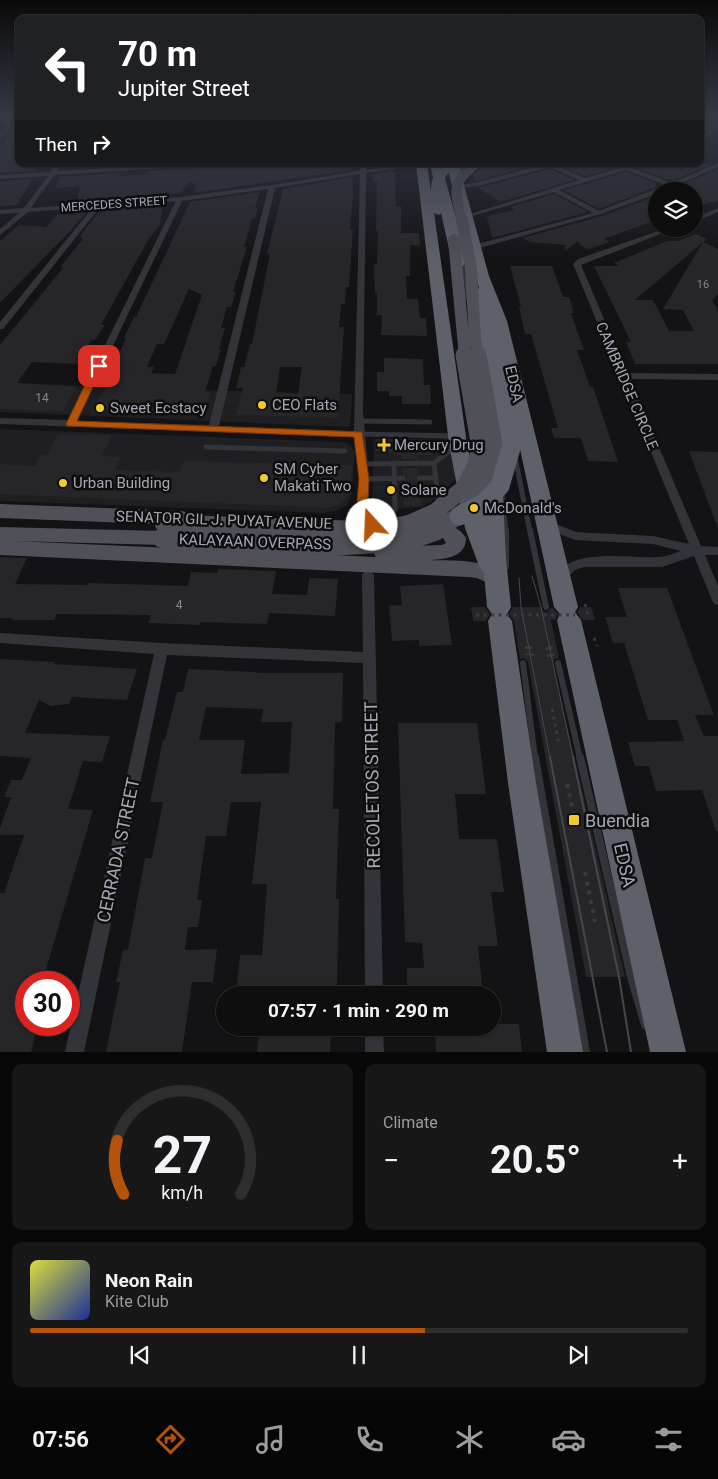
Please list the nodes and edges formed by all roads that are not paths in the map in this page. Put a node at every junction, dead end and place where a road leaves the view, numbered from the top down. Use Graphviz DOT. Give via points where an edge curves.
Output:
graph roads {
  1 [pos="715,166"];
  2 [pos="56,167"];
  3 [pos="135,167"];
  4 [pos="363,167"];
  5 [pos="397,167"];
  6 [pos="414,167"];
  7 [pos="436,167"];
  8 [pos="441,167"];
  9 [pos="460,167"];
  10 [pos="538,167"];
  11 [pos="556,167"];
  12 [pos="630,167"];
  13 [pos="627,168"];
  14 [pos="363,173"];
  15 [pos="52,175"];
  16 [pos="0,177"];
  17 [pos="586,181"];
  18 [pos="664,182"];
  19 [pos="679,182"];
  20 [pos="272,187"];
  21 [pos="556,191"];
  22 [pos="648,195"];
  23 [pos="180,198"];
  24 [pos="97,206"];
  25 [pos="26,210"];
  26 [pos="718,210"];
  27 [pos="0,212"];
  28 [pos="599,212"];
  29 [pos="468,216"];
  30 [pos="703,216"];
  31 [pos="0,233"];
  32 [pos="648,237"];
  33 [pos="476,247"];
  34 [pos="482,276"];
  35 [pos="489,315"];
  36 [pos="0,327"];
  37 [pos="493,334"];
  38 [pos="624,376"];
  39 [pos="718,378"];
  40 [pos="0,421"];
  41 [pos="358,421"];
  42 [pos="430,422"];
  43 [pos="71,424"];
  44 [pos="213,430"];
  45 [pos="359,434"];
  46 [pos="458,440"];
  47 [pos="206,447"];
  48 [pos="345,451"];
  49 [pos="394,463"];
  50 [pos="434,463"];
  51 [pos="516,463"];
  52 [pos="363,464"];
  53 [pos="499,467"];
  54 [pos="403,478"];
  55 [pos="419,478"];
  56 [pos="436,478"];
  57 [pos="364,479"];
  58 [pos="394,479"];
  59 [pos="466,484"];
  60 [pos="439,507"];
  61 [pos="0,511"];
  62 [pos="458,516"];
  63 [pos="0,519"];
  64 [pos="324,523"];
  65 [pos="546,524"];
  66 [pos="371,525"];
  67 [pos="0,534"];
  68 [pos="0,548"];
  69 [pos="697,550"];
  70 [pos="718,551"];
  71 [pos="319,563"];
  72 [pos="368,575"];
  73 [pos="500,575"];
  74 [pos="560,578"];
  75 [pos="718,600"];
  76 [pos="564,612"];
  77 [pos="0,638"];
  78 [pos="162,649"];
  79 [pos="370,658"];
  80 [pos="523,663"];
  81 [pos="558,663"];
  82 [pos="374,986"];
  83 [pos="374,1036"];
  84 [pos="657,1042"];
  85 [pos="74,1052"];
  86 [pos="375,1052"];
  87 [pos="566,1052"];
  88 [pos="586,1052"];
  1 -- 19 [label="street"];
  2 -- 15 [label="street"];
  3 -- 15 [label="street"];
  4 -- 14 [label="street"];
  5 -- 14 [label="street, MERCEDES STREET"];
  6 -- 46 [label="highway"];
  7 -- 73 [label="highway" via="456,243 467,349 492,477"];
  8 -- 53 [label="lane" via="459,243 473,350"];
  9 -- 10 [label="street" via="478,184"];
  9 -- 29 [label="highway, EDSA"];
  9 -- 62 [label="main road, KALAYAAN OVERPASS, bridge" via="456,194 471,269 475,340 495,450 486,482 478,496"];
  9 -- 63 [label="main road, KALAYAAN OVERPASS, bridge" via="452,173 446,186 462,341 480,448 472,475 464,488 448,502 428,517 410,523 359,531"];
  9 -- 73 [label="highway, bridge" via="438,175 435,187 468,429"];
  11 -- 17 [label="street"];
  12 -- 13 [label="street"];
  13 -- 17 [label="street"];
  13 -- 18 [label="street"];
  14 -- 20 [label="street, MERCEDES STREET"];
  14 -- 41 [label="street"];
  15 -- 16 [label="street"];
  15 -- 25 [label="street"];
  17 -- 21 [label="street"];
  20 -- 23 [label="street, MERCEDES STREET"];
  20 -- 44 [label="street"];
  21 -- 28 [label="street"];
  21 -- 29 [label="street"];
  22 -- 28 [label="street"];
  23 -- 24 [label="street, MERCEDES STREET"];
  23 -- 43 [label="street"];
  24 -- 25 [label="street, MERCEDES STREET"];
  24 -- 36 [label="street"];
  25 -- 27 [label="street, MERCEDES STREET"];
  25 -- 31 [label="street"];
  26 -- 30 [label="street"];
  28 -- 33 [label="street"];
  29 -- 33 [label="highway, EDSA"];
  32 -- 38 [label="street, CAMBRIDGE CIRCLE" via="580,260 577,264"];
  33 -- 34 [label="highway, EDSA"];
  34 -- 35 [label="lane"];
  34 -- 62 [label="highway, bridge" via="482,320 511,448 500,486 484,503"];
  34 -- 65 [label="highway, EDSA" via="499,321"];
  37 -- 51 [label="lane"];
  38 -- 39 [label="street"];
  38 -- 69 [label="street, CAMBRIDGE CIRCLE"];
  40 -- 43 [label="street"];
  41 -- 42 [label="lane"];
  41 -- 45 [label="street"];
  43 -- 44 [label="street"];
  44 -- 45 [label="street"];
  45 -- 46 [label="lane"];
  45 -- 52 [label="street"];
  46 -- 50 [label="lane"];
  46 -- 59 [label="highway"];
  47 -- 48 [label="lane"];
  49 -- 50 [label="lane"];
  49 -- 52 [label="lane"];
  49 -- 58 [label="lane"];
  50 -- 56 [label="lane"];
  51 -- 53 [label="lane" via="513,468"];
  51 -- 76 [label="lane"];
  52 -- 57 [label="street"];
  53 -- 73 [label="lane" via="506,534"];
  54 -- 58 [label="lane"];
  55 -- 56 [label="lane"];
  56 -- 60 [label="lane"];
  57 -- 58 [label="lane"];
  57 -- 66 [label="street" via="363,501 356,514"];
  58 -- 66 [label="lane" via="395,510"];
  59 -- 60 [label="main road, SENATOR GIL J. PUYAT AVENUE"];
  59 -- 73 [label="highway" via="476,528"];
  60 -- 66 [label="main road, SENATOR GIL J. PUYAT AVENUE" via="409,521"];
  61 -- 64 [label="main road, SENATOR GIL J. PUYAT AVENUE"];
  62 -- 67 [label="main road, KALAYAAN OVERPASS, bridge" via="437,530 404,541 368,544"];
  64 -- 66 [label="main road, SENATOR GIL J. PUYAT AVENUE"];
  64 -- 71 [label="main road" via="354,534 445,531 454,535 457,541 450,551 347,555"];
  65 -- 69 [label="street" via="575,536 653,540"];
  65 -- 74 [label="highway, EDSA"];
  68 -- 71 [label="main road"];
  69 -- 70 [label="street"];
  69 -- 74 [label="street" via="662,562 583,562 571,567"];
  69 -- 75 [label="street, CAMBRIDGE CIRCLE"];
  71 -- 73 [label="main road" via="468,569"];
  72 -- 79 [label="street, RECOLETOS STREET"];
  73 -- 87 [label="highway" via="492,615"];
  74 -- 76 [label="highway, EDSA"];
  76 -- 84 [label="highway, EDSA"];
  77 -- 78 [label="street"];
  78 -- 79 [label="street"];
  78 -- 85 [label="street, CERRADA STREET"];
  79 -- 82 [label="street, RECOLETOS STREET"];
  80 -- 88 [label="lane" via="534,750"];
  81 -- 84 [label="lane" via="631,977"];
  83 -- 86 [label="street"];
}
